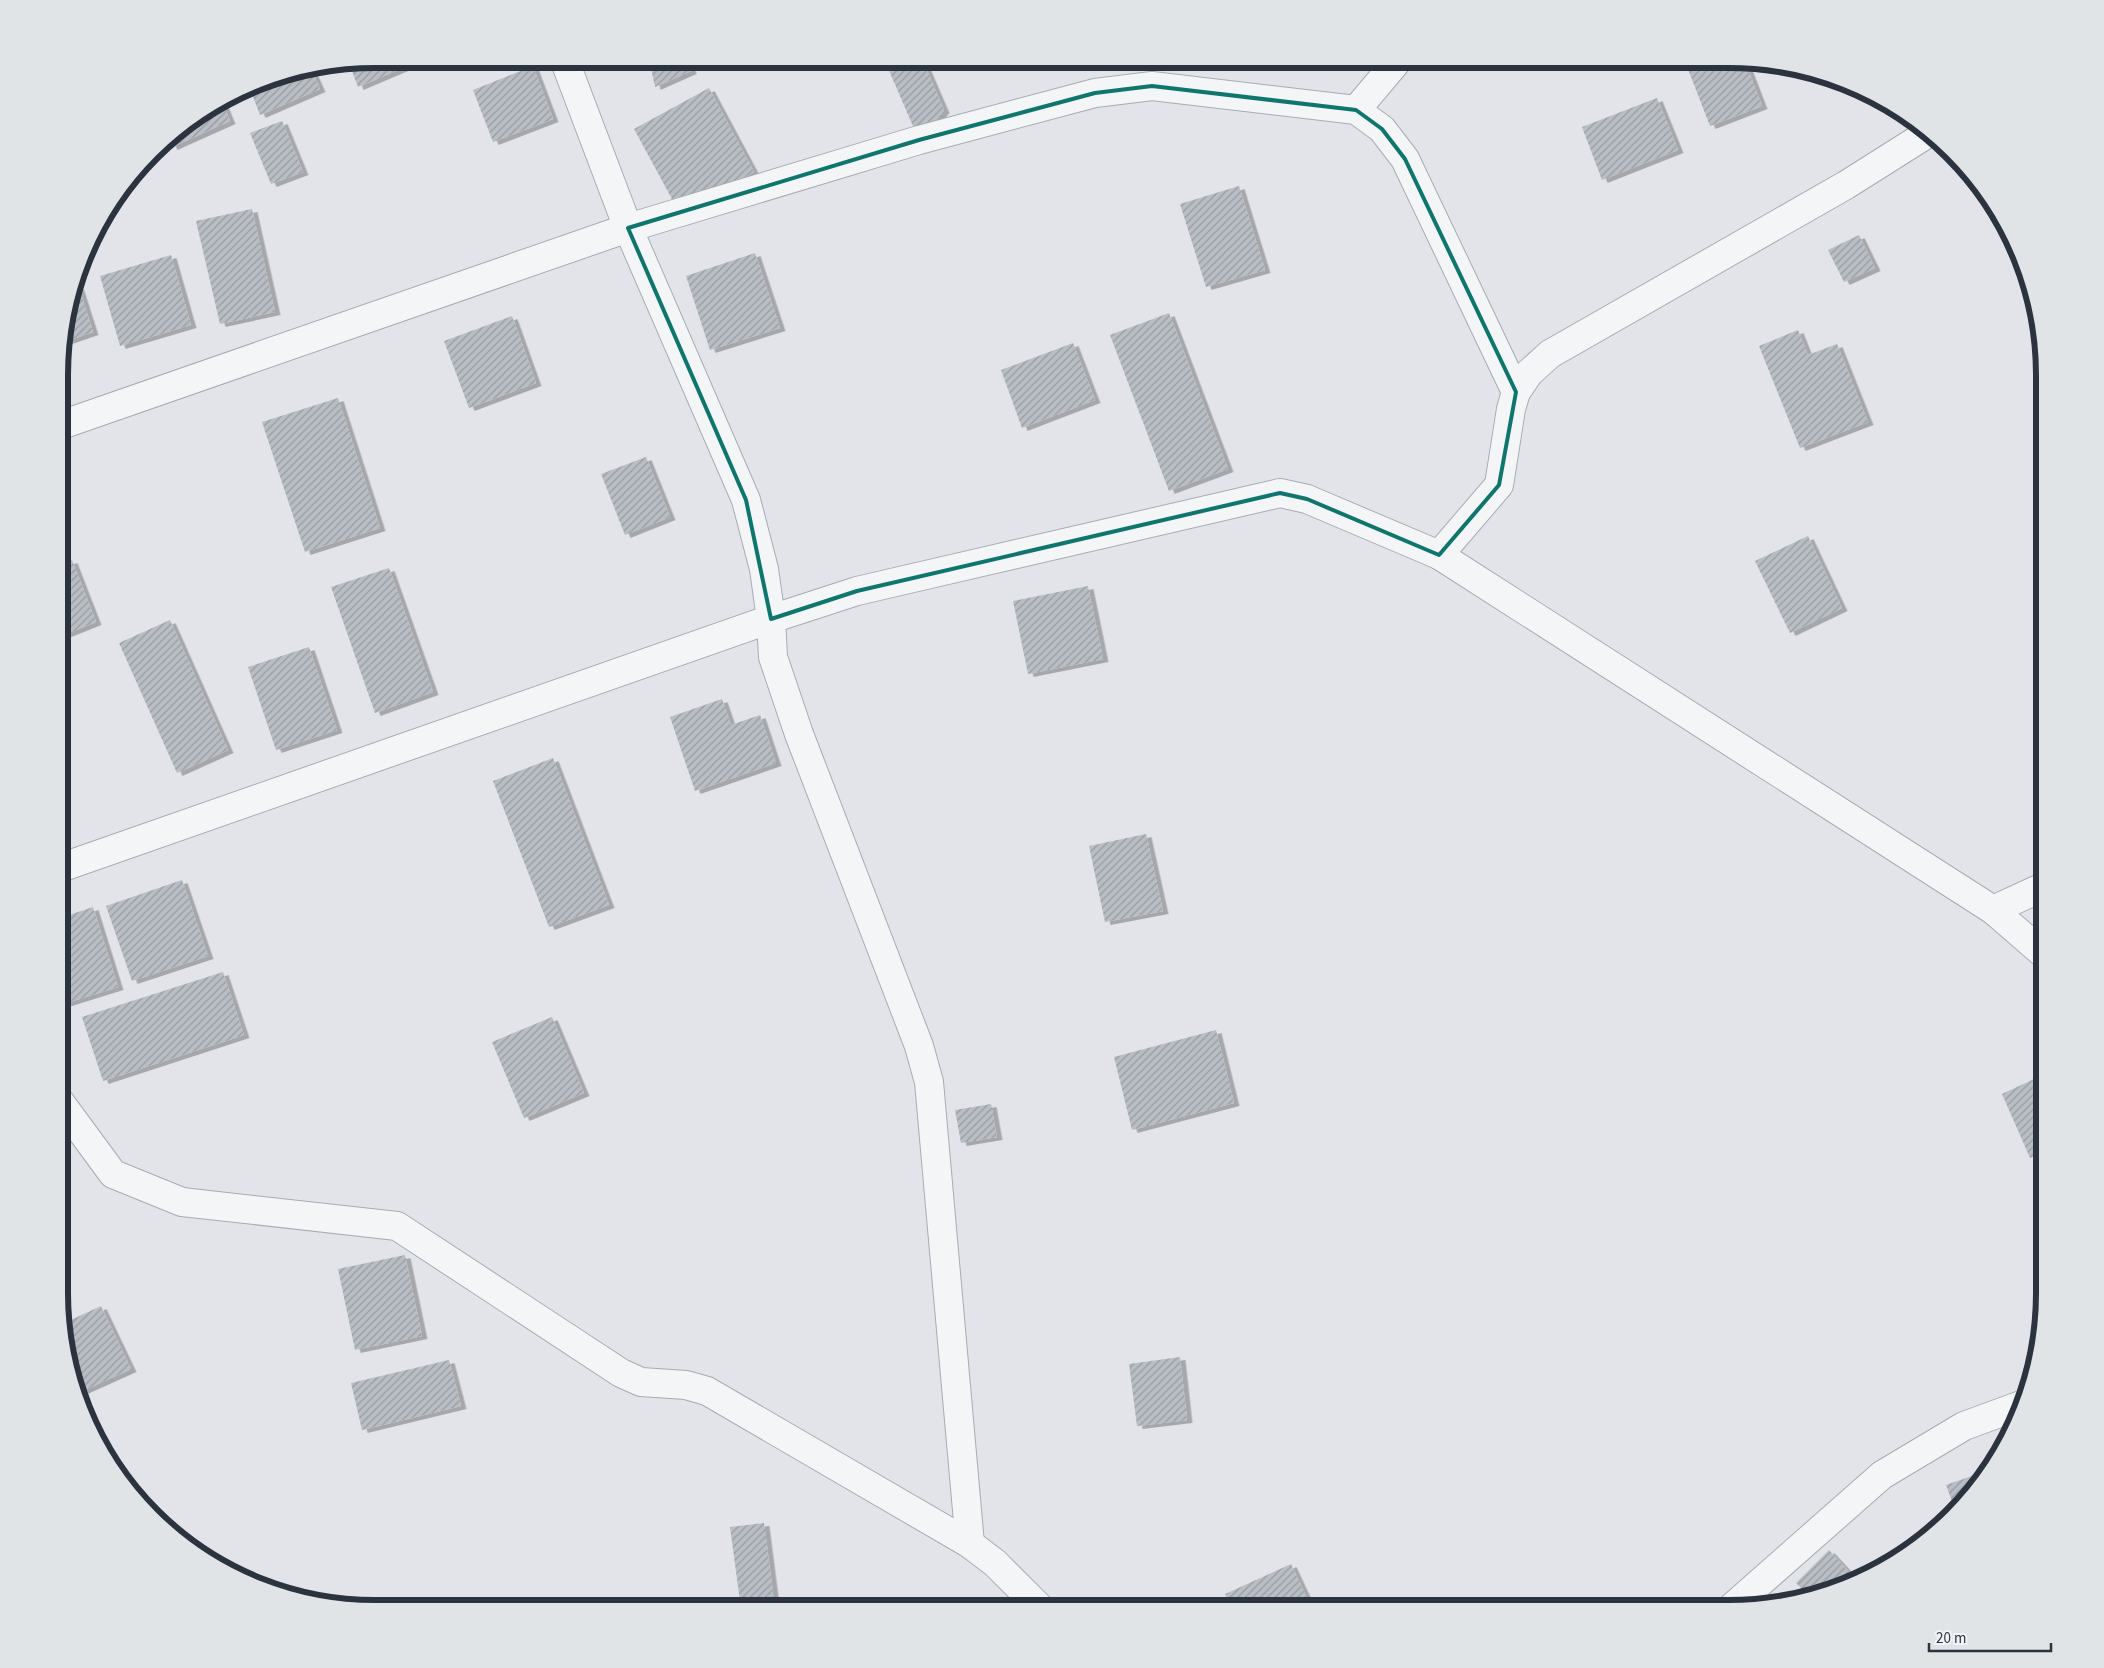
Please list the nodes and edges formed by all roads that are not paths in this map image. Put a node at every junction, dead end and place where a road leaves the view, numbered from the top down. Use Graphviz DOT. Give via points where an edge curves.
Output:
graph roads {
  1 [pos="567,67"];
  2 [pos="1393,67"];
  3 [pos="1356,110"];
  4 [pos="1923,136"];
  5 [pos="628,228"];
  6 [pos="1516,392"];
  7 [pos="68,423"];
  8 [pos="1438,554"];
  9 [pos="771,619"];
  10 [pos="68,865"];
  11 [pos="2036,890"];
  12 [pos="1994,910"];
  13 [pos="2036,947"];
  14 [pos="68,1116"];
  15 [pos="2014,1408"];
  16 [pos="970,1544"];
  17 [pos="1032,1600"];
  18 [pos="1740,1600"];
  1 -- 5 [label="street"];
  2 -- 3 [label="street"];
  3 -- 5 [label="street" via="1152,86 1095,93 919,140"];
  3 -- 6 [label="street" via="1382,129 1405,159"];
  4 -- 6 [label="street" via="1846,185 1550,354 1529,373"];
  5 -- 7 [label="street"];
  5 -- 9 [label="street" via="746,500 764,569"];
  6 -- 8 [label="street" via="1499,485"];
  8 -- 9 [label="street" via="1307,499 1280,493 857,591"];
  8 -- 12 [label="street"];
  9 -- 10 [label="street"];
  9 -- 16 [label="street" via="773,657 796,726 919,1046 929,1082"];
  11 -- 12 [label="street"];
  12 -- 13 [label="street"];
  14 -- 16 [label="street" via="113,1174 182,1202 397,1226 621,1373 641,1382 686,1385 707,1391"];
  15 -- 18 [label="street" via="1964,1426 1882,1475"];
  16 -- 17 [label="street" via="995,1563"];
}
